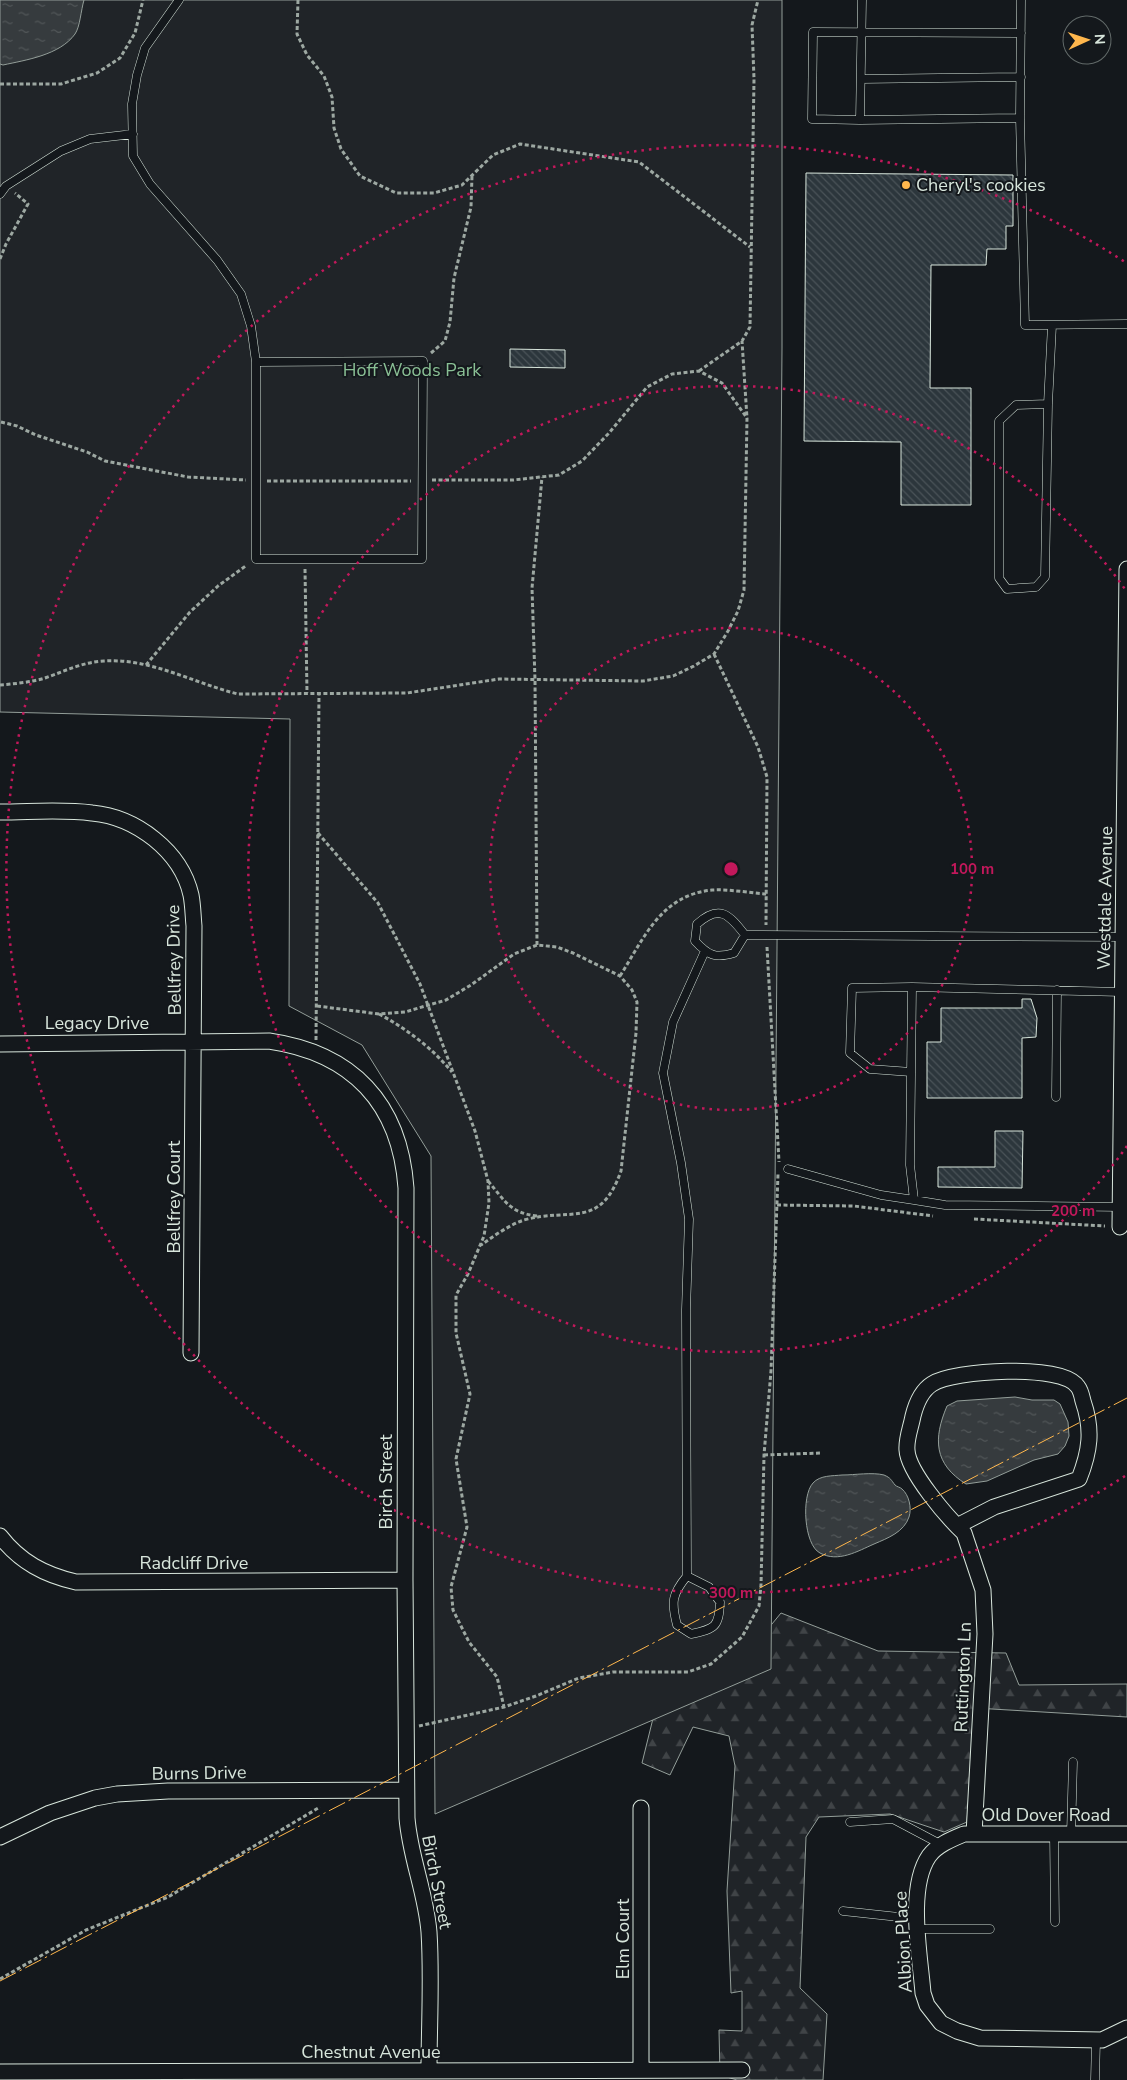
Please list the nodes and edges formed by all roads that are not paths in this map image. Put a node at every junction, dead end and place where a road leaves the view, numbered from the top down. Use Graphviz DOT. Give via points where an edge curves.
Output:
graph roads {
  1 [pos="179,0"];
  2 [pos="862,0"];
  3 [pos="1021,0"];
  4 [pos="861,33"];
  5 [pos="1021,33"];
  6 [pos="1021,77"];
  7 [pos="860,79"];
  8 [pos="1020,118"];
  9 [pos="860,120"];
  10 [pos="133,134"];
  11 [pos="0,194"];
  12 [pos="1127,324"];
  13 [pos="1052,325"];
  14 [pos="256,362"];
  15 [pos="1048,404"];
  16 [pos="1127,569"];
  17 [pos="1127,641"];
  18 [pos="0,812"];
  19 [pos="1126,819"];
  20 [pos="745,935"];
  21 [pos="1124,944"];
  22 [pos="705,951"];
  23 [pos="912,987"];
  24 [pos="1057,990"];
  25 [pos="1122,992"];
  26 [pos="194,1042"];
  27 [pos="0,1044"];
  28 [pos="911,1072"];
  29 [pos="1056,1096"];
  30 [pos="788,1169"];
  31 [pos="914,1200"];
  32 [pos="1123,1200"];
  33 [pos="1120,1227"];
  34 [pos="191,1353"];
  35 [pos="957,1526"];
  36 [pos="0,1536"];
  37 [pos="687,1576"];
  38 [pos="405,1580"];
  39 [pos="1073,1762"];
  40 [pos="406,1790"];
  41 [pos="641,1808"];
  42 [pos="850,1822"];
  43 [pos="969,1834"];
  44 [pos="1054,1834"];
  45 [pos="1071,1834"];
  46 [pos="1127,1834"];
  47 [pos="0,1837"];
  48 [pos="942,1845"];
  49 [pos="843,1911"];
  50 [pos="1054,1922"];
  51 [pos="918,1924"];
  52 [pos="990,1929"];
  53 [pos="1127,2028"];
  54 [pos="1096,2040"];
  55 [pos="641,2070"];
  56 [pos="742,2070"];
  57 [pos="429,2071"];
  58 [pos="0,2072"];
  59 [pos="1095,2080"];
  1 -- 10 [label="lane" via="145,48 132,104"];
  2 -- 4 [label="lane"];
  3 -- 5 [label="lane"];
  4 -- 5 [label="lane"];
  4 -- 7 [label="lane"];
  4 -- 9 [label="lane" via="814,32 812,119"];
  5 -- 6 [label="lane"];
  6 -- 7 [label="lane"];
  6 -- 8 [label="lane"];
  7 -- 9 [label="lane"];
  8 -- 9 [label="lane"];
  8 -- 13 [label="lane" via="1025,325"];
  10 -- 11 [label="lane" via="90,139 61,152 6,186"];
  10 -- 14 [label="lane" via="133,156 150,184 217,260 241,294 251,326"];
  12 -- 13 [label="lane"];
  13 -- 15 [label="lane"];
  14 -- 14 [label="lane" via="256,559 422,559 423,361"];
  15 -- 15 [label="lane" via="1045,577 1036,587 1008,589 999,578 999,421 1016,405"];
  16 -- 17 [label="street, Westdale Avenue"];
  17 -- 19 [label="street, Westdale Avenue"];
  18 -- 26 [label="street, Bellfrey Drive" via="91,812 121,820 165,847 177,862 192,896"];
  19 -- 21 [label="street, Westdale Avenue"];
  20 -- 21 [label="lane"];
  20 -- 22 [label="lane" via="734,953 721,957"];
  20 -- 22 [label="lane" via="734,920 721,912 708,914 696,924 695,941"];
  21 -- 25 [label="street, Westdale Avenue"];
  22 -- 37 [label="lane" via="673,1022 663,1073 689,1219"];
  23 -- 24 [label="lane"];
  23 -- 28 [label="lane"];
  23 -- 28 [label="lane" via="852,988 850,1053 870,1069"];
  24 -- 25 [label="lane"];
  24 -- 29 [label="lane"];
  25 -- 32 [label="street, Westdale Avenue"];
  26 -- 27 [label="street, Legacy Drive"];
  26 -- 34 [label="street, Bellfrey Court"];
  26 -- 38 [label="street, Birch Street" via="269,1041 316,1052 360,1080 388,1116 399,1140 405,1165 406,1198"];
  28 -- 31 [label="lane" via="910,1165"];
  30 -- 31 [label="lane" via="881,1195"];
  31 -- 32 [label="lane" via="945,1205"];
  32 -- 33 [label="street, Westdale Avenue"];
  35 -- 35 [label="street, Ruttington Ln" via="933,1498 912,1466 907,1452 914,1413 925,1390 933,1383 973,1373 1042,1372 1070,1380 1078,1386 1087,1412 1090,1436 1087,1458 1079,1478 994,1507"];
  35 -- 43 [label="street, Ruttington Ln" via="964,1533 983,1590 985,1634"];
  36 -- 38 [label="street, Radcliff Drive" via="22,1559 38,1569 76,1582"];
  37 -- 37 [label="lane" via="676,1590 673,1607 677,1625 691,1634 710,1630 720,1619 720,1602 709,1587"];
  38 -- 40 [label="street, Birch Street"];
  39 -- 45 [label="lane"];
  40 -- 47 [label="street, Burns Drive" via="117,1794 50,1813"];
  40 -- 57 [label="street, Birch Street" via="409,1838 429,1931"];
  41 -- 55 [label="street, Elm Court"];
  42 -- 48 [label="lane" via="893,1820"];
  43 -- 44 [label="street, Old Dover Road"];
  43 -- 48 [label="street, Albion Place"];
  44 -- 45 [label="street, Old Dover Road"];
  44 -- 50 [label="lane"];
  45 -- 46 [label="street, Old Dover Road"];
  48 -- 51 [label="street, Albion Place" via="930,1855 920,1873 916,1903"];
  49 -- 51 [label="lane"];
  51 -- 52 [label="lane"];
  51 -- 54 [label="street, Albion Place" via="926,2005 941,2023 980,2038"];
  53 -- 54 [label="street, Albion Place"];
  54 -- 59 [label="lane"];
  55 -- 56 [label="street, Chestnut Avenue"];
  55 -- 57 [label="street, Chestnut Avenue"];
  57 -- 58 [label="street, Chestnut Avenue"];
}
